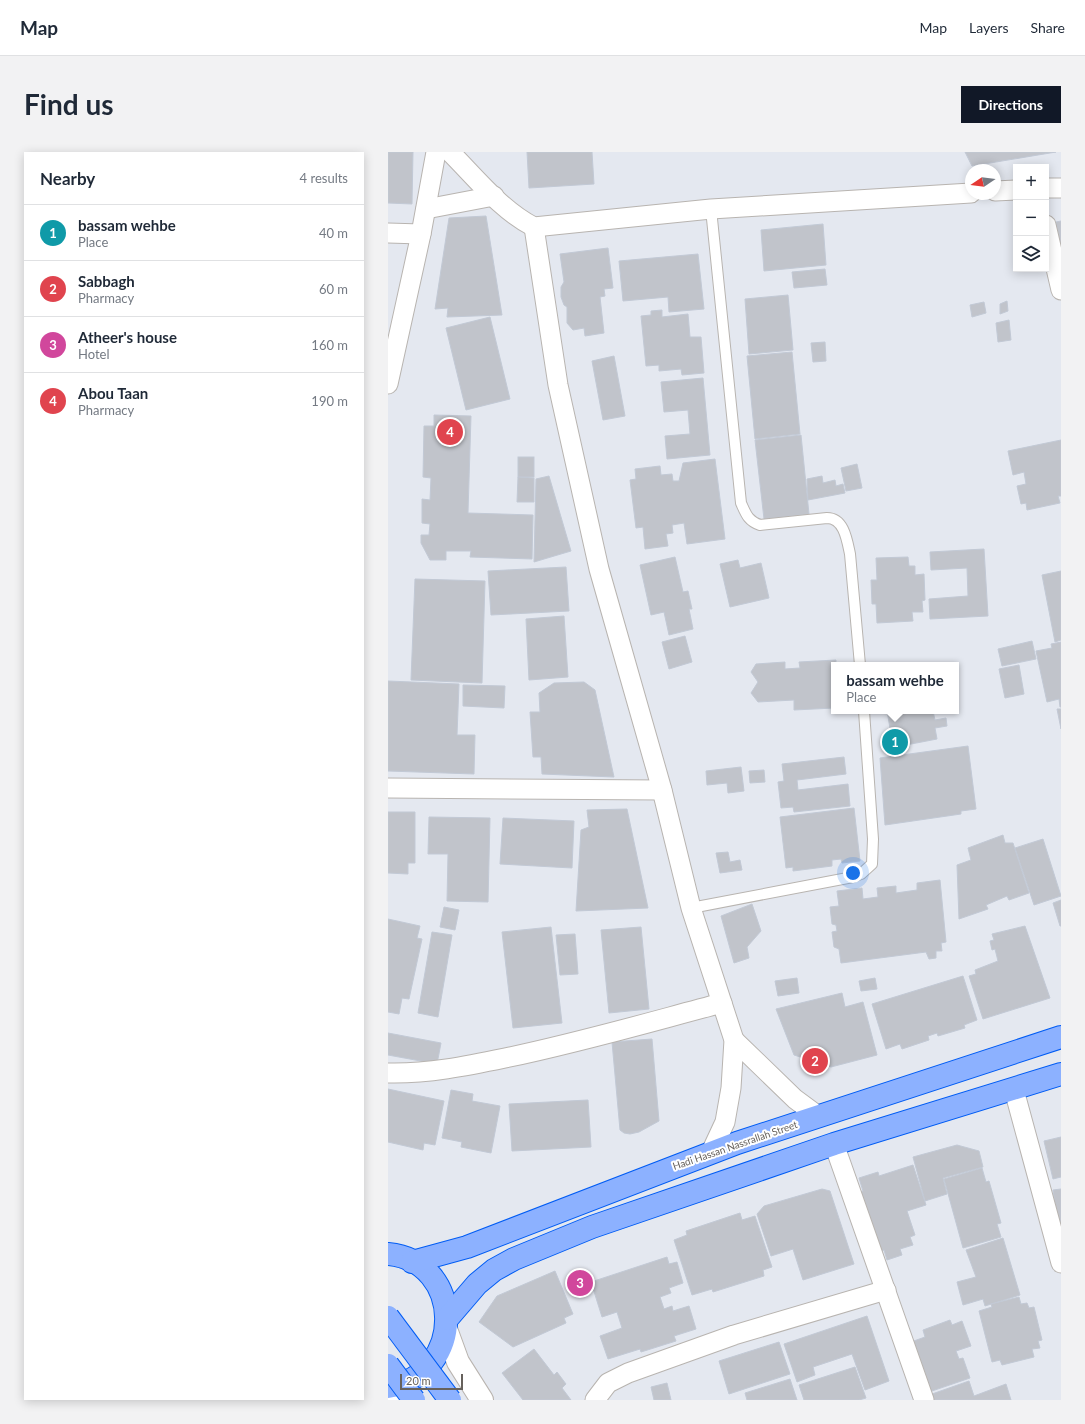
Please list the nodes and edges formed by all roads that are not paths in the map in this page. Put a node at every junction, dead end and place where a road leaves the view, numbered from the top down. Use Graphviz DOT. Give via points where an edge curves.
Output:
graph roads {
  1 [pos="436,152"];
  2 [pos="450,152"];
  3 [pos="1049,188"];
  4 [pos="1061,188"];
  5 [pos="1013,190"];
  6 [pos="1001,191"];
  7 [pos="965,193"];
  8 [pos="494,196"];
  9 [pos="712,208"];
  10 [pos="426,209"];
  11 [pos="534,227"];
  12 [pos="388,233"];
  13 [pos="421,234"];
  14 [pos="1049,236"];
  15 [pos="1061,290"];
  16 [pos="388,384"];
  17 [pos="860,662"];
  18 [pos="864,714"];
  19 [pos="388,788"];
  20 [pos="662,790"];
  21 [pos="691,908"];
  22 [pos="722,1003"];
  23 [pos="1061,1037"];
  24 [pos="734,1040"];
  25 [pos="388,1074"];
  26 [pos="1061,1074"];
  27 [pos="1014,1090"];
  28 [pos="818,1116"];
  29 [pos="834,1144"];
  30 [pos="711,1152"];
  31 [pos="389,1253"];
  32 [pos="412,1262"];
  33 [pos="1061,1263"];
  34 [pos="886,1290"];
  35 [pos="388,1317"];
  36 [pos="447,1324"];
  37 [pos="388,1365"];
  38 [pos="388,1387"];
  39 [pos="388,1398"];
  40 [pos="390,1400"];
  41 [pos="414,1400"];
  42 [pos="450,1400"];
  43 [pos="482,1400"];
  44 [pos="595,1400"];
  45 [pos="924,1400"];
  1 -- 10 [label="street"];
  2 -- 8 [label="street"];
  3 -- 4 [label="street"];
  5 -- 6 [label="street"];
  7 -- 9 [label="street"];
  8 -- 10 [label="street"];
  8 -- 11 [label="street" via="514,216"];
  9 -- 11 [label="street"];
  9 -- 17 [label="lane" via="742,502 747,518 760,525 826,518 838,521 847,538 850,554"];
  10 -- 13 [label="street"];
  11 -- 20 [label="street" via="558,385 592,539"];
  12 -- 13 [label="street"];
  13 -- 16 [label="street"];
  14 -- 15 [label="street"];
  18 -- 21 [label="lane" via="873,839 872,864 861,874 852,877"];
  19 -- 20 [label="street"];
  20 -- 21 [label="street"];
  21 -- 22 [label="street"];
  22 -- 24 [label="street"];
  22 -- 25 [label="street" via="529,1053 477,1064 407,1074"];
  23 -- 28 [label="highway, Hadi Hassan Nassrallah Street"];
  24 -- 28 [label="street" via="794,1099"];
  24 -- 30 [label="street" via="731,1088 725,1122"];
  26 -- 27 [label="highway"];
  27 -- 29 [label="highway"];
  27 -- 33 [label="street"];
  28 -- 30 [label="highway, Hadi Hassan Nassrallah Street"];
  29 -- 34 [label="street"];
  29 -- 36 [label="highway" via="592,1227 514,1259 494,1270 477,1284"];
  30 -- 32 [label="highway, Hadi Hassan Nassrallah Street" via="466,1247"];
  31 -- 32 [label="highway"];
  32 -- 36 [label="highway" via="430,1276 437,1286 446,1308"];
  34 -- 44 [label="street" via="734,1336 628,1373 608,1383"];
  34 -- 45 [label="street"];
  35 -- 42 [label="highway, bridge"];
  36 -- 38 [label="highway" via="440,1350 428,1368 410,1381"];
  36 -- 43 [label="street" via="458,1362"];
  37 -- 41 [label="highway, bridge"];
  39 -- 40 [label="street"];
}
